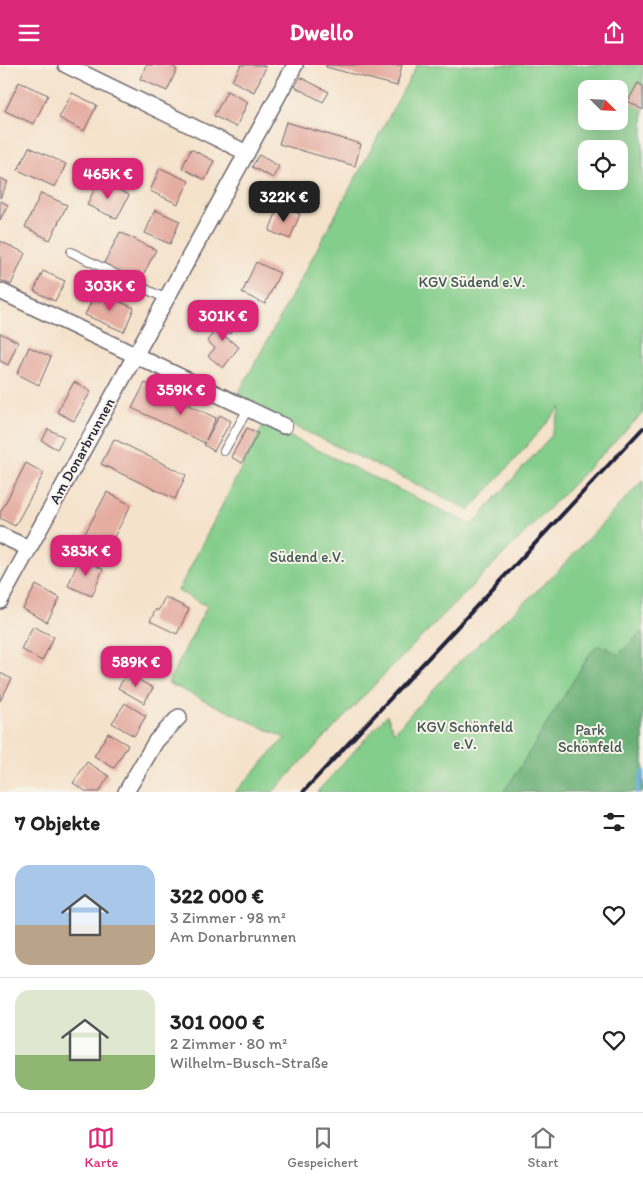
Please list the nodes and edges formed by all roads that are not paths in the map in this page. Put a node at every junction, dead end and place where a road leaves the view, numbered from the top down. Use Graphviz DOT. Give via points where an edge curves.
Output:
graph roads {
  1 [pos="66,65"];
  2 [pos="295,65"];
  3 [pos="246,153"];
  4 [pos="71,252"];
  5 [pos="0,291"];
  6 [pos="166,299"];
  7 [pos="136,355"];
  8 [pos="248,409"];
  9 [pos="284,426"];
  10 [pos="224,451"];
  11 [pos="0,535"];
  12 [pos="28,548"];
  13 [pos="0,601"];
  14 [pos="179,717"];
  15 [pos="126,792"];
  1 -- 3 [label="street"];
  2 -- 3 [label="street, Am Donarbrunnen"];
  3 -- 6 [label="street, Am Donarbrunnen"];
  4 -- 6 [label="lane"];
  5 -- 7 [label="street"];
  6 -- 7 [label="street, Am Donarbrunnen"];
  7 -- 8 [label="street"];
  7 -- 12 [label="street, Am Donarbrunnen"];
  8 -- 9 [label="street"];
  8 -- 10 [label="lane"];
  11 -- 12 [label="street"];
  12 -- 13 [label="street, Am Donarbrunnen"];
  14 -- 15 [label="street" via="156,741"];
}
